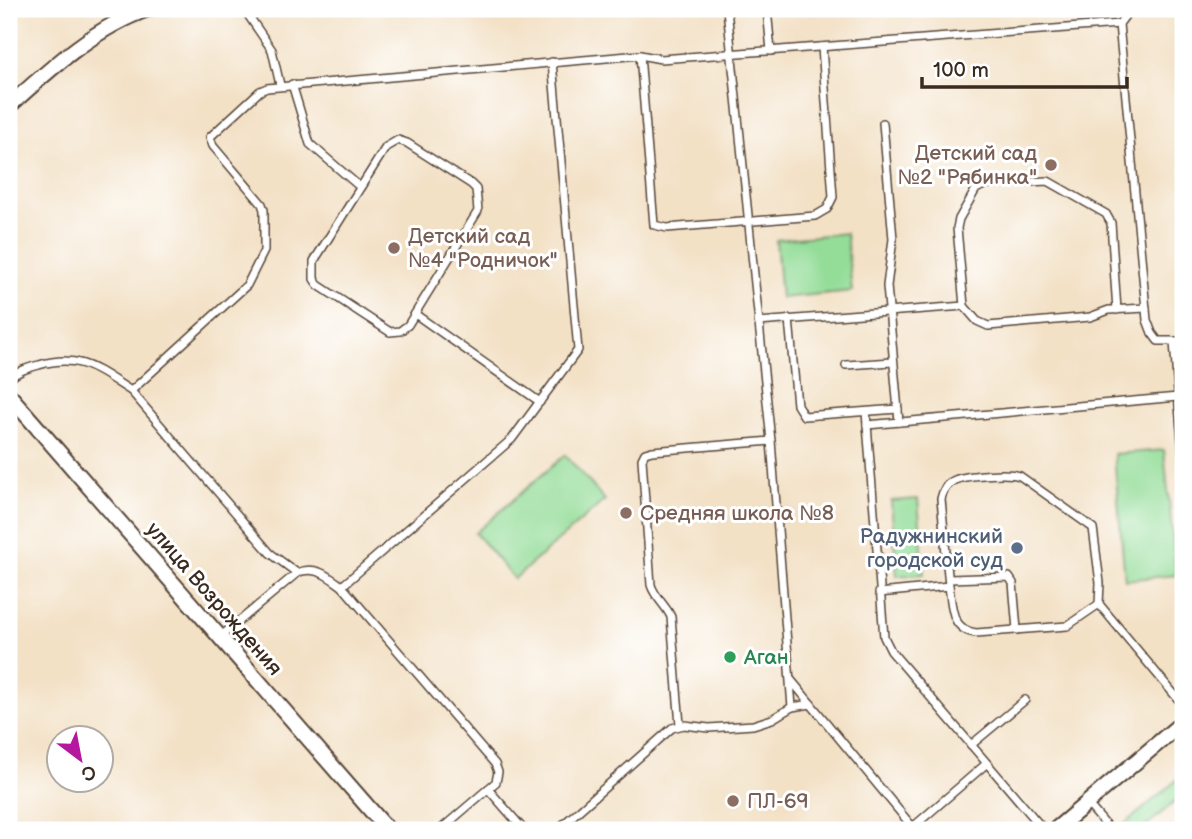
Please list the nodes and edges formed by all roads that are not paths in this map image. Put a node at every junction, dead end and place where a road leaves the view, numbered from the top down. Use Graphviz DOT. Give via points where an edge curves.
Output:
graph roads {
  1 [pos="146,9"];
  2 [pos="244,9"];
  3 [pos="727,9"];
  4 [pos="767,9"];
  5 [pos="1126,9"];
  6 [pos="1119,24"];
  7 [pos="822,47"];
  8 [pos="771,51"];
  9 [pos="732,54"];
  10 [pos="640,55"];
  11 [pos="552,62"];
  12 [pos="292,84"];
  13 [pos="280,85"];
  14 [pos="9,105"];
  15 [pos="883,123"];
  16 [pos="360,187"];
  17 [pos="748,222"];
  18 [pos="964,306"];
  19 [pos="1146,308"];
  20 [pos="888,310"];
  21 [pos="1117,310"];
  22 [pos="415,314"];
  23 [pos="789,319"];
  24 [pos="758,322"];
  25 [pos="1183,341"];
  26 [pos="1174,342"];
  27 [pos="893,362"];
  28 [pos="846,365"];
  29 [pos="9,379"];
  30 [pos="131,391"];
  31 [pos="9,396"];
  32 [pos="1178,397"];
  33 [pos="540,402"];
  34 [pos="898,409"];
  35 [pos="866,412"];
  36 [pos="899,422"];
  37 [pos="867,425"];
  38 [pos="771,442"];
  39 [pos="1183,456"];
  40 [pos="297,573"];
  41 [pos="949,583"];
  42 [pos="342,586"];
  43 [pos="879,593"];
  44 [pos="1100,604"];
  45 [pos="1017,630"];
  46 [pos="219,638"];
  47 [pos="789,678"];
  48 [pos="1025,700"];
  49 [pos="811,704"];
  50 [pos="1183,705"];
  51 [pos="792,707"];
  52 [pos="1183,722"];
  53 [pos="680,725"];
  54 [pos="971,745"];
  55 [pos="986,764"];
  56 [pos="488,789"];
  57 [pos="1087,803"];
  58 [pos="914,828"];
  59 [pos="388,830"];
  60 [pos="440,830"];
  61 [pos="524,830"];
  62 [pos="559,830"];
  63 [pos="1044,830"];
  64 [pos="1055,830"];
  65 [pos="1111,830"];
  1 -- 14 [label="street" via="85,43"];
  2 -- 13 [label="lane" via="272,50"];
  3 -- 9 [label="lane"];
  4 -- 8 [label="lane"];
  5 -- 6 [label="lane"];
  6 -- 7 [label="lane"];
  6 -- 19 [label="lane"];
  7 -- 8 [label="lane"];
  7 -- 17 [label="lane" via="831,203 815,216"];
  8 -- 9 [label="lane"];
  9 -- 10 [label="lane" via="662,59"];
  9 -- 17 [label="lane"];
  10 -- 11 [label="lane"];
  10 -- 17 [label="lane" via="654,225"];
  11 -- 12 [label="lane"];
  11 -- 33 [label="lane" via="578,350"];
  12 -- 13 [label="lane"];
  12 -- 16 [label="lane" via="310,144"];
  13 -- 30 [label="lane" via="260,91 210,137 262,204 262,257 243,290"];
  15 -- 20 [label="lane" via="893,239"];
  16 -- 22 [label="lane" via="314,257 316,282 390,331 404,328"];
  16 -- 22 [label="lane" via="386,147 398,140 476,190 477,216"];
  17 -- 24 [label="lane"];
  18 -- 20 [label="lane"];
  18 -- 21 [label="lane" via="988,326 1090,317"];
  18 -- 21 [label="lane" via="957,223 976,189 986,184 1042,180 1109,218"];
  19 -- 21 [label="lane"];
  19 -- 26 [label="lane" via="1155,338"];
  20 -- 23 [label="lane"];
  20 -- 27 [label="lane"];
  22 -- 33 [label="lane"];
  23 -- 24 [label="lane"];
  23 -- 35 [label="lane" via="799,412 811,418"];
  24 -- 38 [label="lane"];
  25 -- 26 [label="lane"];
  26 -- 32 [label="lane"];
  27 -- 28 [label="lane"];
  27 -- 34 [label="lane"];
  29 -- 30 [label="lane" via="24,369 73,360"];
  30 -- 40 [label="lane" via="270,553"];
  31 -- 46 [label="street, улица Возрождения"];
  32 -- 36 [label="lane"];
  32 -- 39 [label="lane"];
  33 -- 42 [label="lane" via="512,439"];
  34 -- 35 [label="lane"];
  34 -- 36 [label="lane"];
  35 -- 37 [label="lane"];
  36 -- 37 [label="lane"];
  37 -- 43 [label="lane"];
  38 -- 47 [label="lane"];
  38 -- 53 [label="lane" via="652,450 642,459 651,585 671,617"];
  40 -- 42 [label="lane" via="315,570"];
  40 -- 46 [label="lane"];
  41 -- 43 [label="lane"];
  41 -- 44 [label="lane" via="944,489 956,479 1013,474 1093,528"];
  41 -- 45 [label="lane" via="961,628 976,633"];
  41 -- 45 [label="lane" via="1009,577"];
  42 -- 56 [label="lane" via="495,764 496,782"];
  43 -- 54 [label="lane" via="884,637 891,651"];
  44 -- 45 [label="lane" via="1067,626"];
  44 -- 50 [label="lane"];
  46 -- 59 [label="street, улица Возрождения"];
  47 -- 49 [label="lane"];
  47 -- 51 [label="lane"];
  48 -- 54 [label="lane"];
  49 -- 51 [label="lane"];
  49 -- 58 [label="lane"];
  51 -- 53 [label="lane" via="753,725"];
  52 -- 57 [label="street"];
  53 -- 62 [label="lane"];
  54 -- 55 [label="lane"];
  55 -- 58 [label="lane"];
  55 -- 63 [label="lane"];
  56 -- 60 [label="lane"];
  56 -- 61 [label="lane"];
  57 -- 64 [label="street"];
  57 -- 65 [label="lane"];
}
